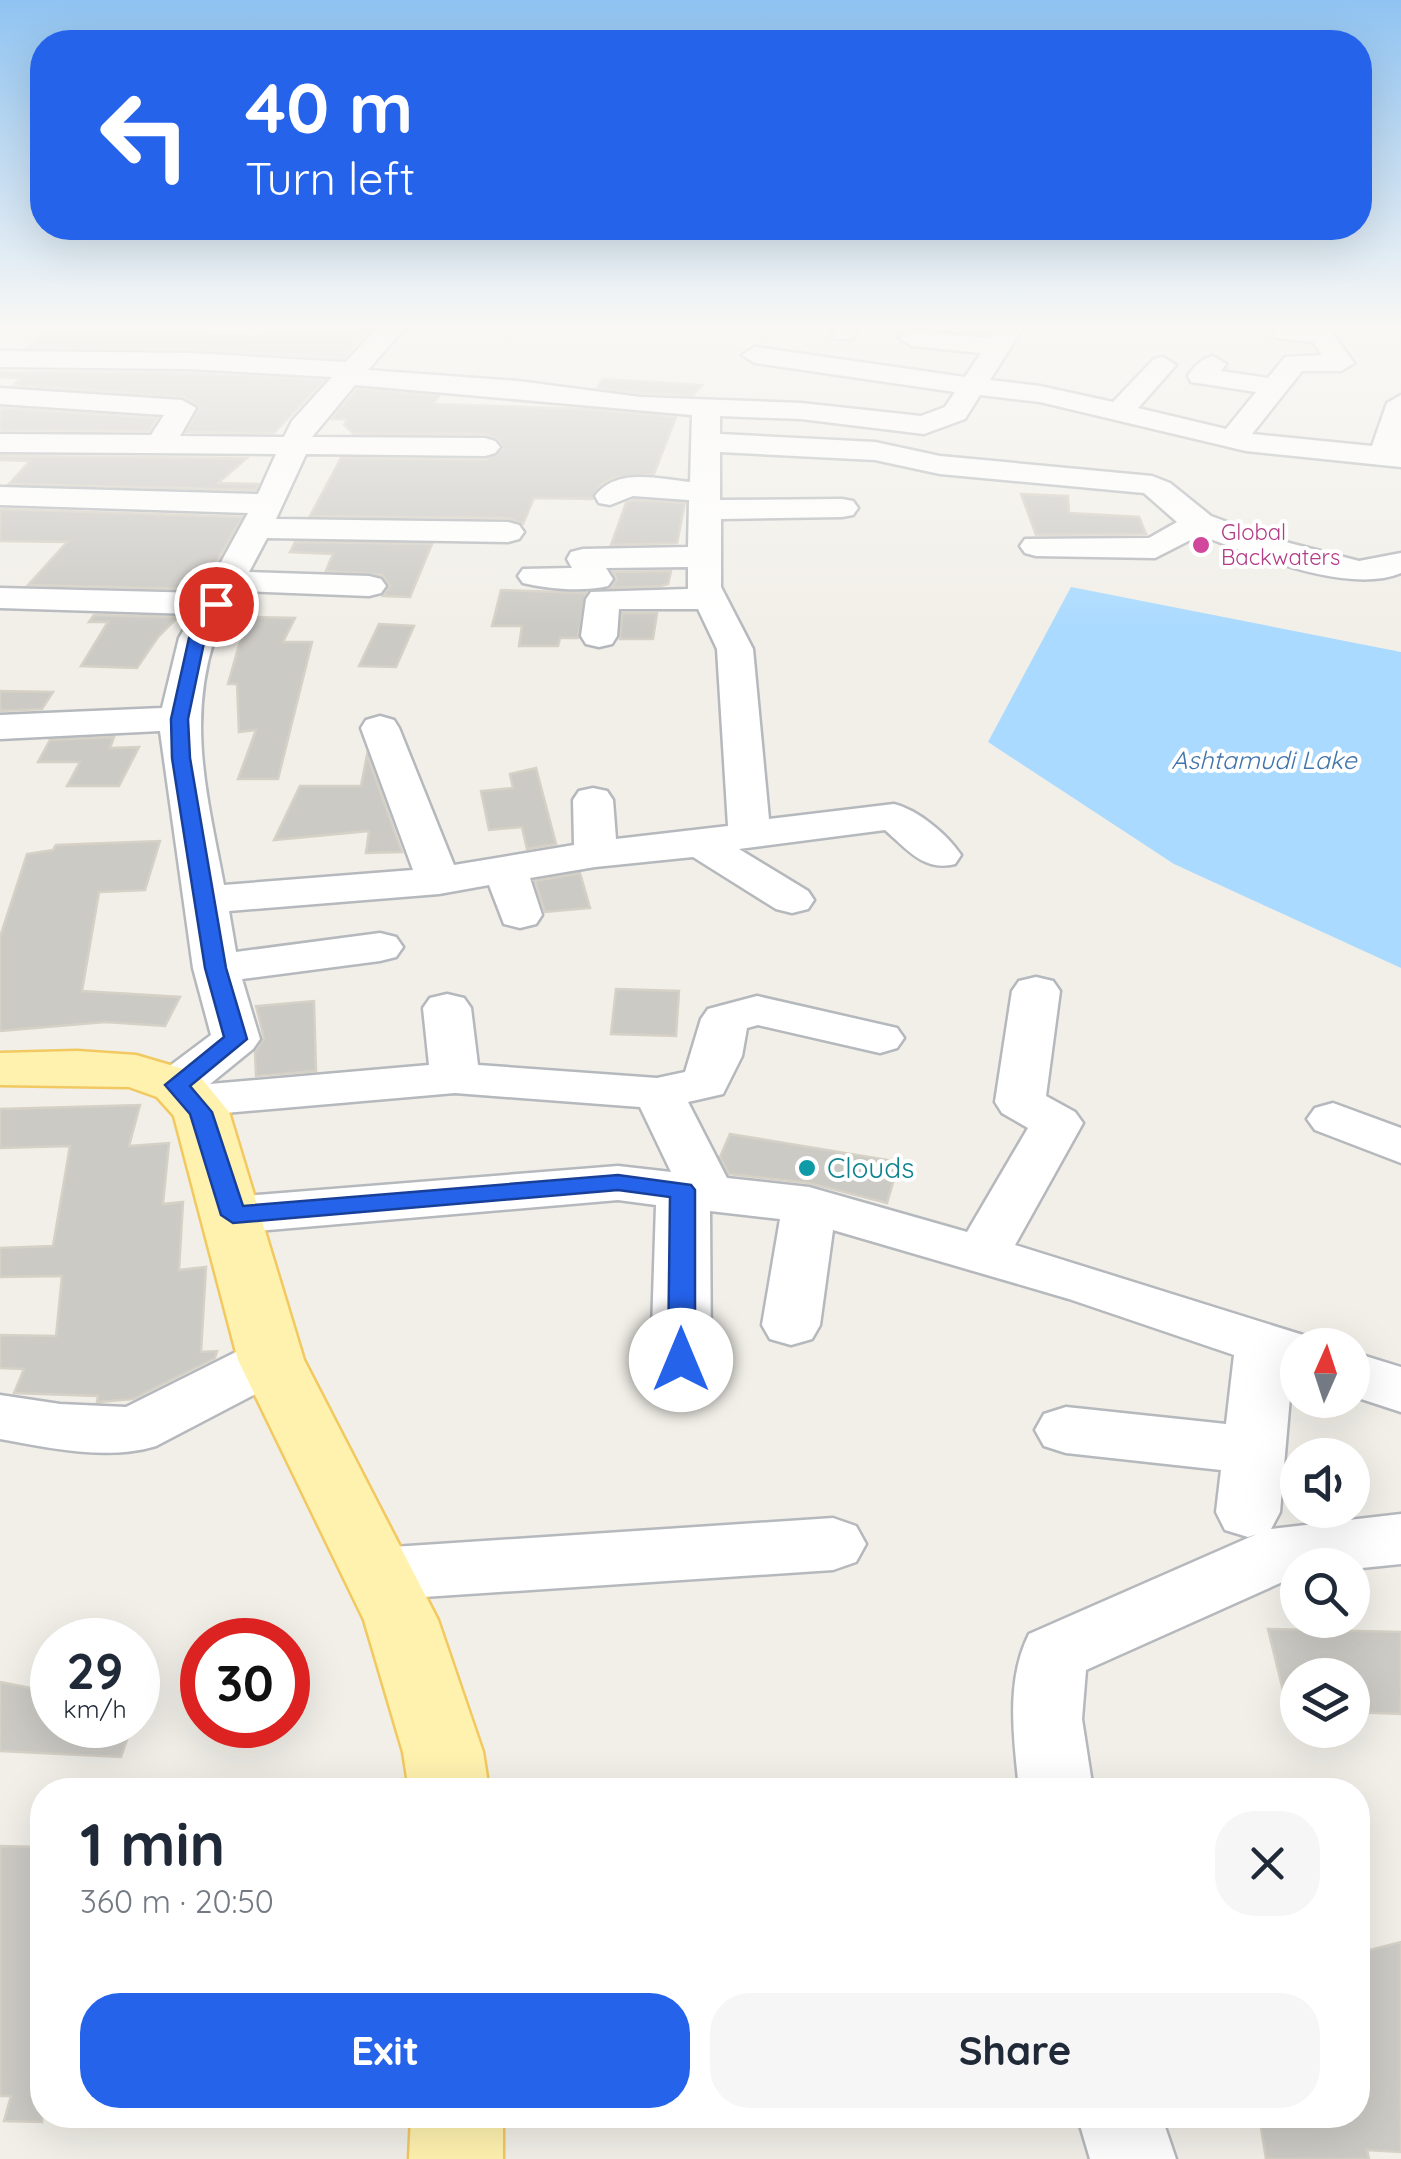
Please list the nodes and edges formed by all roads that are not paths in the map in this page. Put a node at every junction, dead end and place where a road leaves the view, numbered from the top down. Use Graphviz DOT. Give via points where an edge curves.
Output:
graph roads {
  1 [pos="171,427"];
  2 [pos="304,427"];
  3 [pos="626,427"];
  4 [pos="663,427"];
  5 [pos="745,427"];
  6 [pos="1183,427"];
  7 [pos="1242,427"];
  8 [pos="1327,427"];
  9 [pos="1397,427"];
  10 [pos="622,433"];
  11 [pos="1232,439"];
  12 [pos="161,443"];
  13 [pos="0,444"];
  14 [pos="293,446"];
  15 [pos="485,447"];
  16 [pos="1320,450"];
  17 [pos="1392,457"];
  18 [pos="699,460"];
  19 [pos="982,471"];
  20 [pos="1041,472"];
  21 [pos="610,496"];
  22 [pos="10,497"];
  23 [pos="842,508"];
  24 [pos="262,516"];
  25 [pos="1199,522"];
  26 [pos="2,529"];
  27 [pos="508,532"];
  28 [pos="1036,546"];
  29 [pos="704,557"];
  30 [pos="1401,563"];
  31 [pos="535,576"];
  32 [pos="369,586"];
  33 [pos="223,593"];
  34 [pos="0,598"];
  35 [pos="710,599"];
  36 [pos="599,636"];
  37 [pos="179,719"];
  38 [pos="0,727"];
  39 [pos="380,728"];
  40 [pos="592,800"];
  41 [pos="749,834"];
  42 [pos="701,844"];
  43 [pos="595,854"];
  44 [pos="940,855"];
  45 [pos="506,870"];
  46 [pos="439,881"];
  47 [pos="204,900"];
  48 [pos="792,900"];
  49 [pos="520,916"];
  50 [pos="380,947"];
  51 [pos="216,968"];
  52 [pos="1036,991"];
  53 [pos="447,1008"];
  54 [pos="880,1038"];
  55 [pos="0,1069"];
  56 [pos="455,1078"];
  57 [pos="184,1093"];
  58 [pos="657,1093"];
  59 [pos="1332,1119"];
  60 [pos="1401,1146"];
  61 [pos="695,1192"];
  62 [pos="809,1205"];
  63 [pos="233,1215"];
  64 [pos="982,1254"];
  65 [pos="791,1325"];
  66 [pos="1280,1349"];
  67 [pos="1280,1353"];
  68 [pos="271,1360"];
  69 [pos="681,1360"];
  70 [pos="1370,1379"];
  71 [pos="1401,1390"];
  72 [pos="0,1417"];
  73 [pos="1066,1430"];
  74 [pos="1254,1450"];
  75 [pos="1248,1512"];
  76 [pos="1401,1539"];
  77 [pos="833,1544"];
  78 [pos="378,1574"];
  79 [pos="447,1778"];
  80 [pos="1054,1778"];
  81 [pos="457,2128"];
  82 [pos="1123,2128"];
  83 [pos="456,2159"];
  84 [pos="1134,2159"];
  1 -- 12 [label="street"];
  2 -- 14 [label="street"];
  3 -- 10 [label="street"];
  4 -- 18 [label="street"];
  5 -- 18 [label="street"];
  6 -- 11 [label="street"];
  7 -- 11 [label="street"];
  8 -- 16 [label="street"];
  9 -- 17 [label="street"];
  11 -- 16 [label="street"];
  12 -- 13 [label="street"];
  12 -- 14 [label="street"];
  14 -- 15 [label="street"];
  14 -- 24 [label="street"];
  16 -- 17 [label="street"];
  18 -- 19 [label="street" via="818,463 875,450"];
  18 -- 21 [label="street"];
  18 -- 23 [label="street"];
  18 -- 29 [label="street"];
  19 -- 20 [label="street"];
  19 -- 20 [label="street" via="1079,450"];
  20 -- 25 [label="street" via="1152,485"];
  22 -- 24 [label="street"];
  22 -- 26 [label="street"];
  24 -- 27 [label="street"];
  24 -- 33 [label="street"];
  25 -- 28 [label="street" via="1155,548"];
  25 -- 30 [label="street" via="1244,541 1370,572"];
  29 -- 31 [label="street" via="584,560 596,578"];
  29 -- 35 [label="street"];
  32 -- 33 [label="street"];
  33 -- 34 [label="street"];
  33 -- 37 [label="street" via="197,638"];
  35 -- 36 [label="street" via="603,599"];
  35 -- 41 [label="street" via="735,649"];
  37 -- 38 [label="street"];
  37 -- 47 [label="street"];
  39 -- 46 [label="street"];
  40 -- 43 [label="street"];
  41 -- 42 [label="street"];
  41 -- 44 [label="street" via="894,816"];
  42 -- 43 [label="street"];
  42 -- 48 [label="street"];
  43 -- 45 [label="street"];
  45 -- 46 [label="street"];
  45 -- 49 [label="street"];
  46 -- 47 [label="street"];
  47 -- 51 [label="street"];
  50 -- 51 [label="street"];
  51 -- 57 [label="street" via="236,1039"];
  52 -- 64 [label="street" via="1020,1102 1057,1123"];
  53 -- 56 [label="street"];
  54 -- 58 [label="street" via="757,1010 724,1019 705,1083"];
  55 -- 57 [label="main road" via="136,1071"];
  56 -- 57 [label="street"];
  56 -- 58 [label="street"];
  57 -- 63 [label="main road" via="201,1112"];
  58 -- 61 [label="street" via="679,1128"];
  59 -- 60 [label="street"];
  61 -- 62 [label="street"];
  61 -- 63 [label="street" via="618,1182"];
  61 -- 69 [label="street"];
  62 -- 64 [label="street"];
  62 -- 65 [label="street"];
  63 -- 68 [label="main road"];
  64 -- 66 [label="street"];
  67 -- 74 [label="street"];
  68 -- 72 [label="street" via="134,1430"];
  68 -- 78 [label="main road"];
  70 -- 71 [label="street"];
  73 -- 74 [label="street"];
  74 -- 75 [label="street"];
  76 -- 80 [label="street" via="1286,1550 1053,1654 1046,1719"];
  77 -- 78 [label="street"];
  78 -- 79 [label="main road" via="401,1620"];
  81 -- 83 [label="main road"];
  82 -- 84 [label="street"];
}
